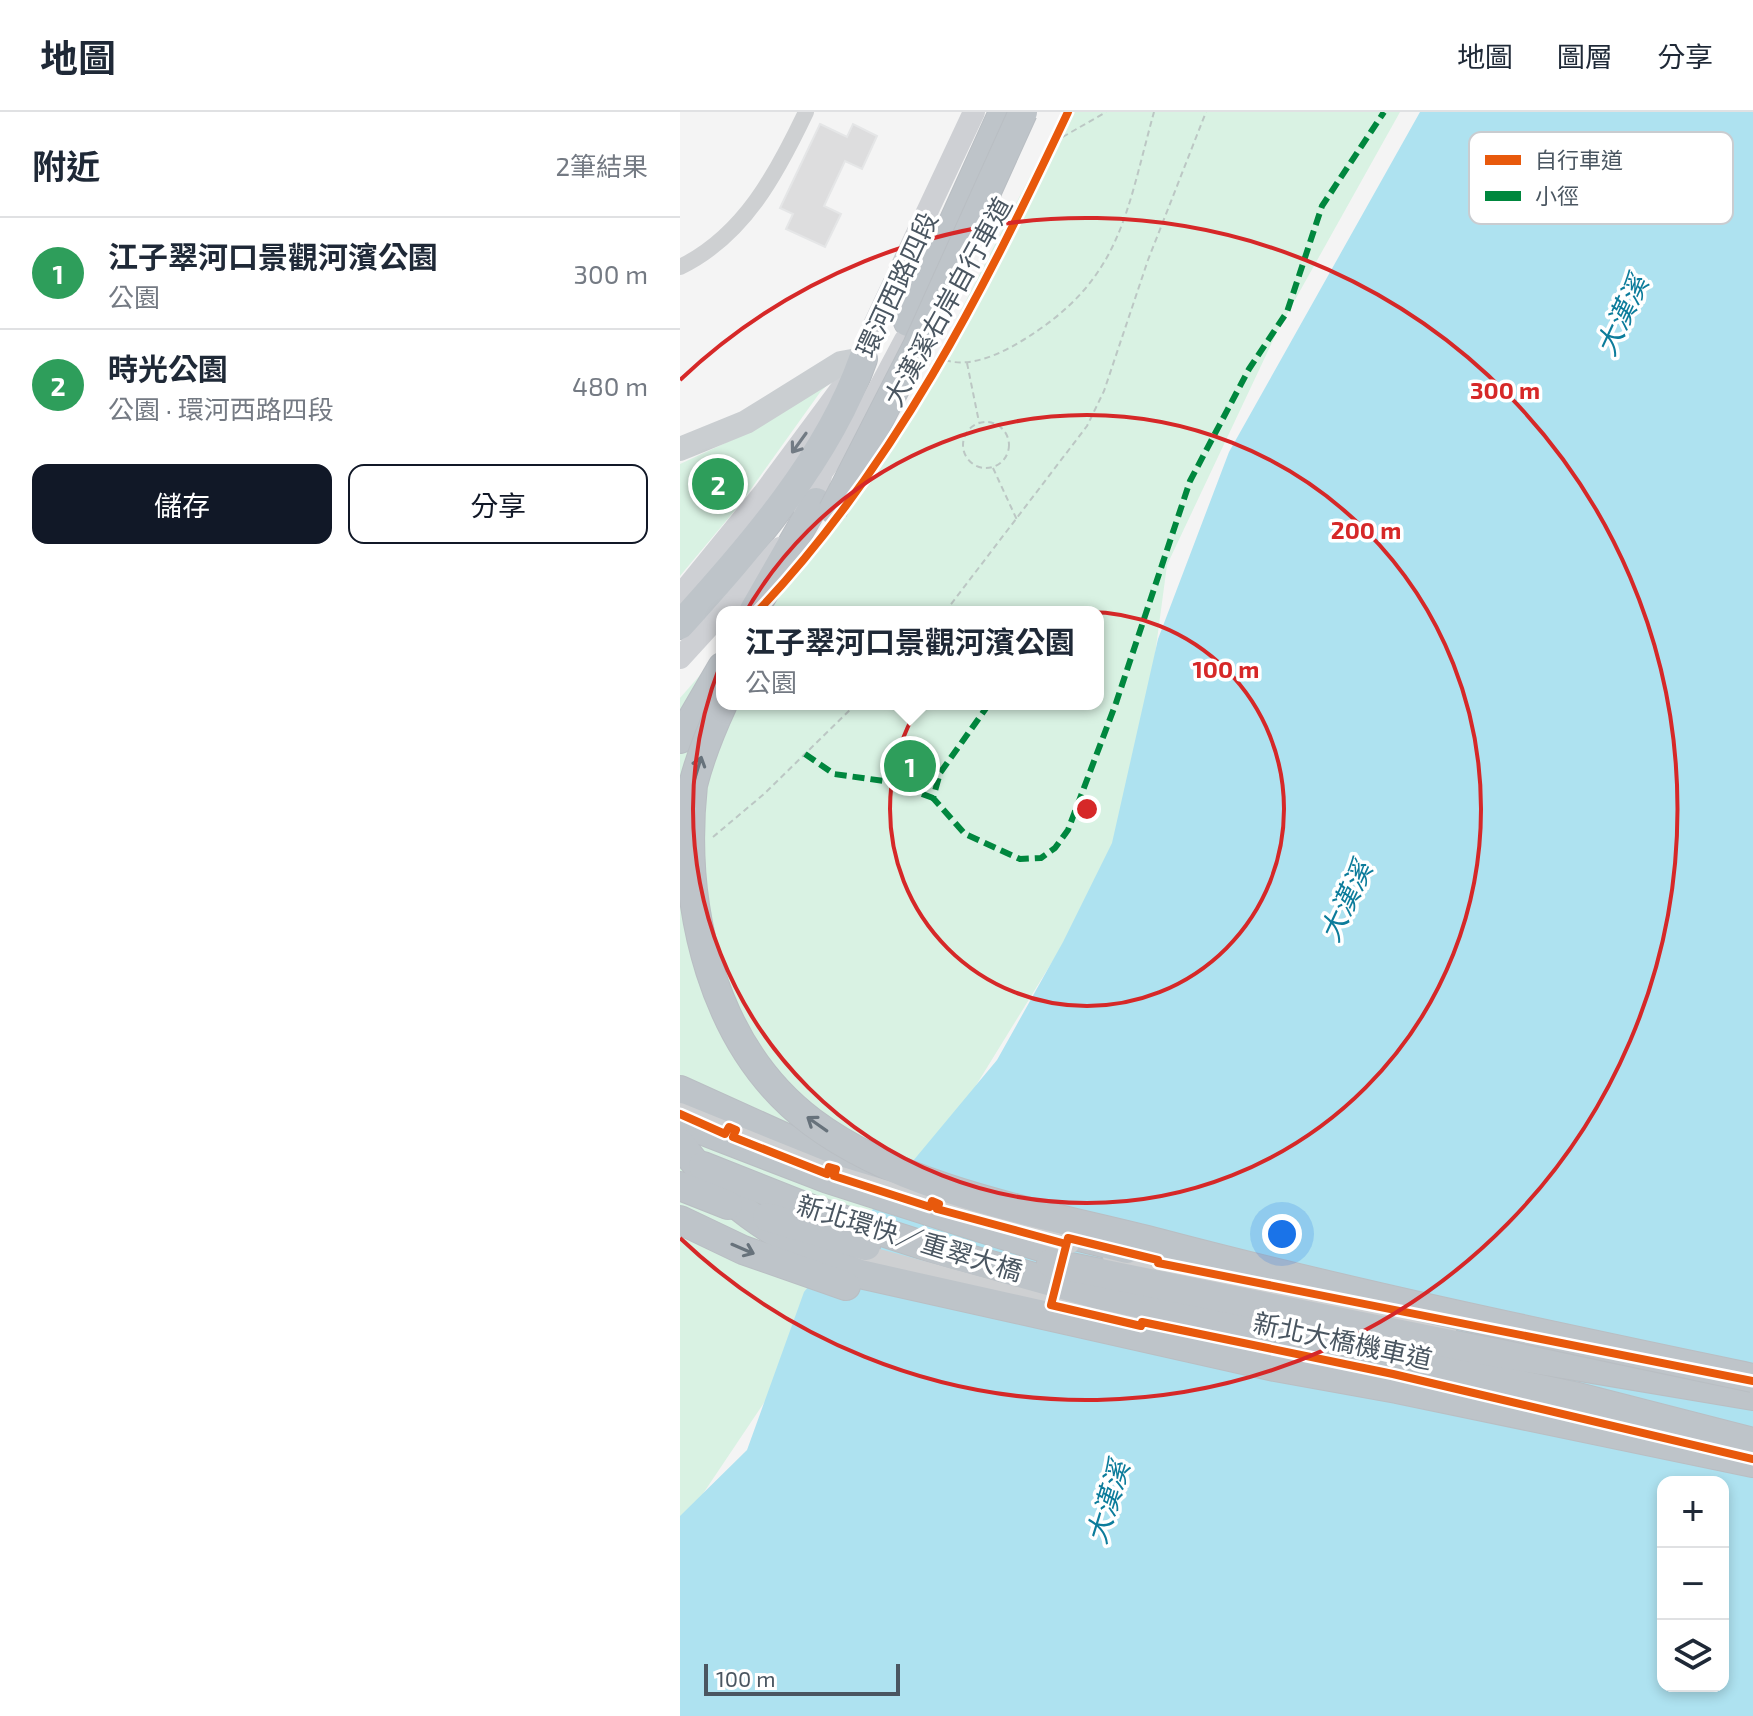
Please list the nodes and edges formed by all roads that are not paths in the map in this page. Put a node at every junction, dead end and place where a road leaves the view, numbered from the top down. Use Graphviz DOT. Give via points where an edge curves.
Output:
graph roads {
  1 [pos="806,112"];
  2 [pos="974,112"];
  3 [pos="991,112"];
  4 [pos="1003,112"];
  5 [pos="1021,112"];
  6 [pos="1037,112"];
  7 [pos="680,267"];
  8 [pos="908,322"];
  9 [pos="876,364"];
  10 [pos="680,441"];
  11 [pos="680,449"];
  12 [pos="680,458"];
  13 [pos="801,498"];
  14 [pos="680,596"];
  15 [pos="728,606"];
  16 [pos="756,606"];
  17 [pos="775,606"];
  18 [pos="680,614"];
  19 [pos="716,619"];
  20 [pos="680,625"];
  21 [pos="680,636"];
  22 [pos="680,645"];
  23 [pos="680,658"];
  24 [pos="716,677"];
  25 [pos="721,710"];
  26 [pos="680,739"];
  27 [pos="680,1090"];
  28 [pos="680,1111"];
  29 [pos="680,1122"];
  30 [pos="680,1141"];
  31 [pos="680,1156"];
  32 [pos="680,1186"];
  33 [pos="680,1194"];
  34 [pos="680,1220"];
  35 [pos="1222,1262"];
  36 [pos="1106,1284"];
  37 [pos="1141,1335"];
  38 [pos="1600,1372"];
  39 [pos="1753,1378"];
  40 [pos="1753,1385"];
  41 [pos="1753,1396"];
  42 [pos="1578,1397"];
  43 [pos="1753,1416"];
  44 [pos="1753,1426"];
  45 [pos="1753,1442"];
  46 [pos="1753,1456"];
  47 [pos="1753,1463"];
  1 -- 7 [label="street" via="762,197 730,230"];
  2 -- 9 [label="main road, 環河西路四段" via="873,327"];
  3 -- 8 [label="highway"];
  4 -- 8 [label="highway"];
  5 -- 9 [label="main road, 環河西路四段" via="969,221"];
  5 -- 13 [label="highway, bridge" via="924,332"];
  6 -- 9 [label="main road, 環河西路四段" via="920,341"];
  8 -- 13 [label="highway"];
  9 -- 10 [label="street" via="832,355 743,413"];
  9 -- 11 [label="main road" via="841,363 746,422"];
  9 -- 12 [label="street"];
  9 -- 13 [label="highway" via="845,404"];
  9 -- 14 [label="main road, 環河西路四段, one-way"];
  13 -- 15 [label="main road" via="814,501 776,554"];
  13 -- 16 [label="highway"];
  13 -- 17 [label="highway"];
  13 -- 18 [label="street"];
  13 -- 20 [label="highway"];
  13 -- 21 [label="highway"];
  13 -- 22 [label="street"];
  19 -- 23 [label="main road"];
  24 -- 26 [label="highway"];
  35 -- 25 [label="highway, one-way, bridge" via="926,1179 859,1152 811,1121 774,1087 739,1043 712,995 695,947 686,892 692,787"];
  27 -- 35 [label="highway, bridge" via="882,1179 956,1204 1159,1256"];
  28 -- 40 [label="street, 新北大橋機車道, bridge" via="831,1172 1117,1259"];
  29 -- 36 [label="highway" via="828,1179 1070,1256"];
  30 -- 36 [label="highway, 新北環快／重翠大橋" via="933,1232 1069,1268"];
  30 -- 37 [label="highway" via="727,1198 810,1254 930,1292"];
  31 -- 36 [label="highway, 新北環快／重翠大橋" via="814,1210 947,1253"];
  32 -- 36 [label="highway" via="745,1211 1060,1295"];
  33 -- 46 [label="street, 新北大橋機車道" via="742,1218 922,1270 1394,1370"];
  34 -- 37 [label="highway, one-way" via="807,1275 896,1301 1097,1338"];
  35 -- 39 [label="highway, bridge"];
  36 -- 38 [label="highway, 新北環快／重翠大橋"];
  36 -- 42 [label="highway, 新北環快／重翠大橋"];
  37 -- 47 [label="highway"];
  38 -- 41 [label="highway, 新北環快／重翠大橋"];
  38 -- 43 [label="highway"];
  42 -- 44 [label="highway"];
  42 -- 45 [label="highway, 新北環快／重翠大橋"];
}
